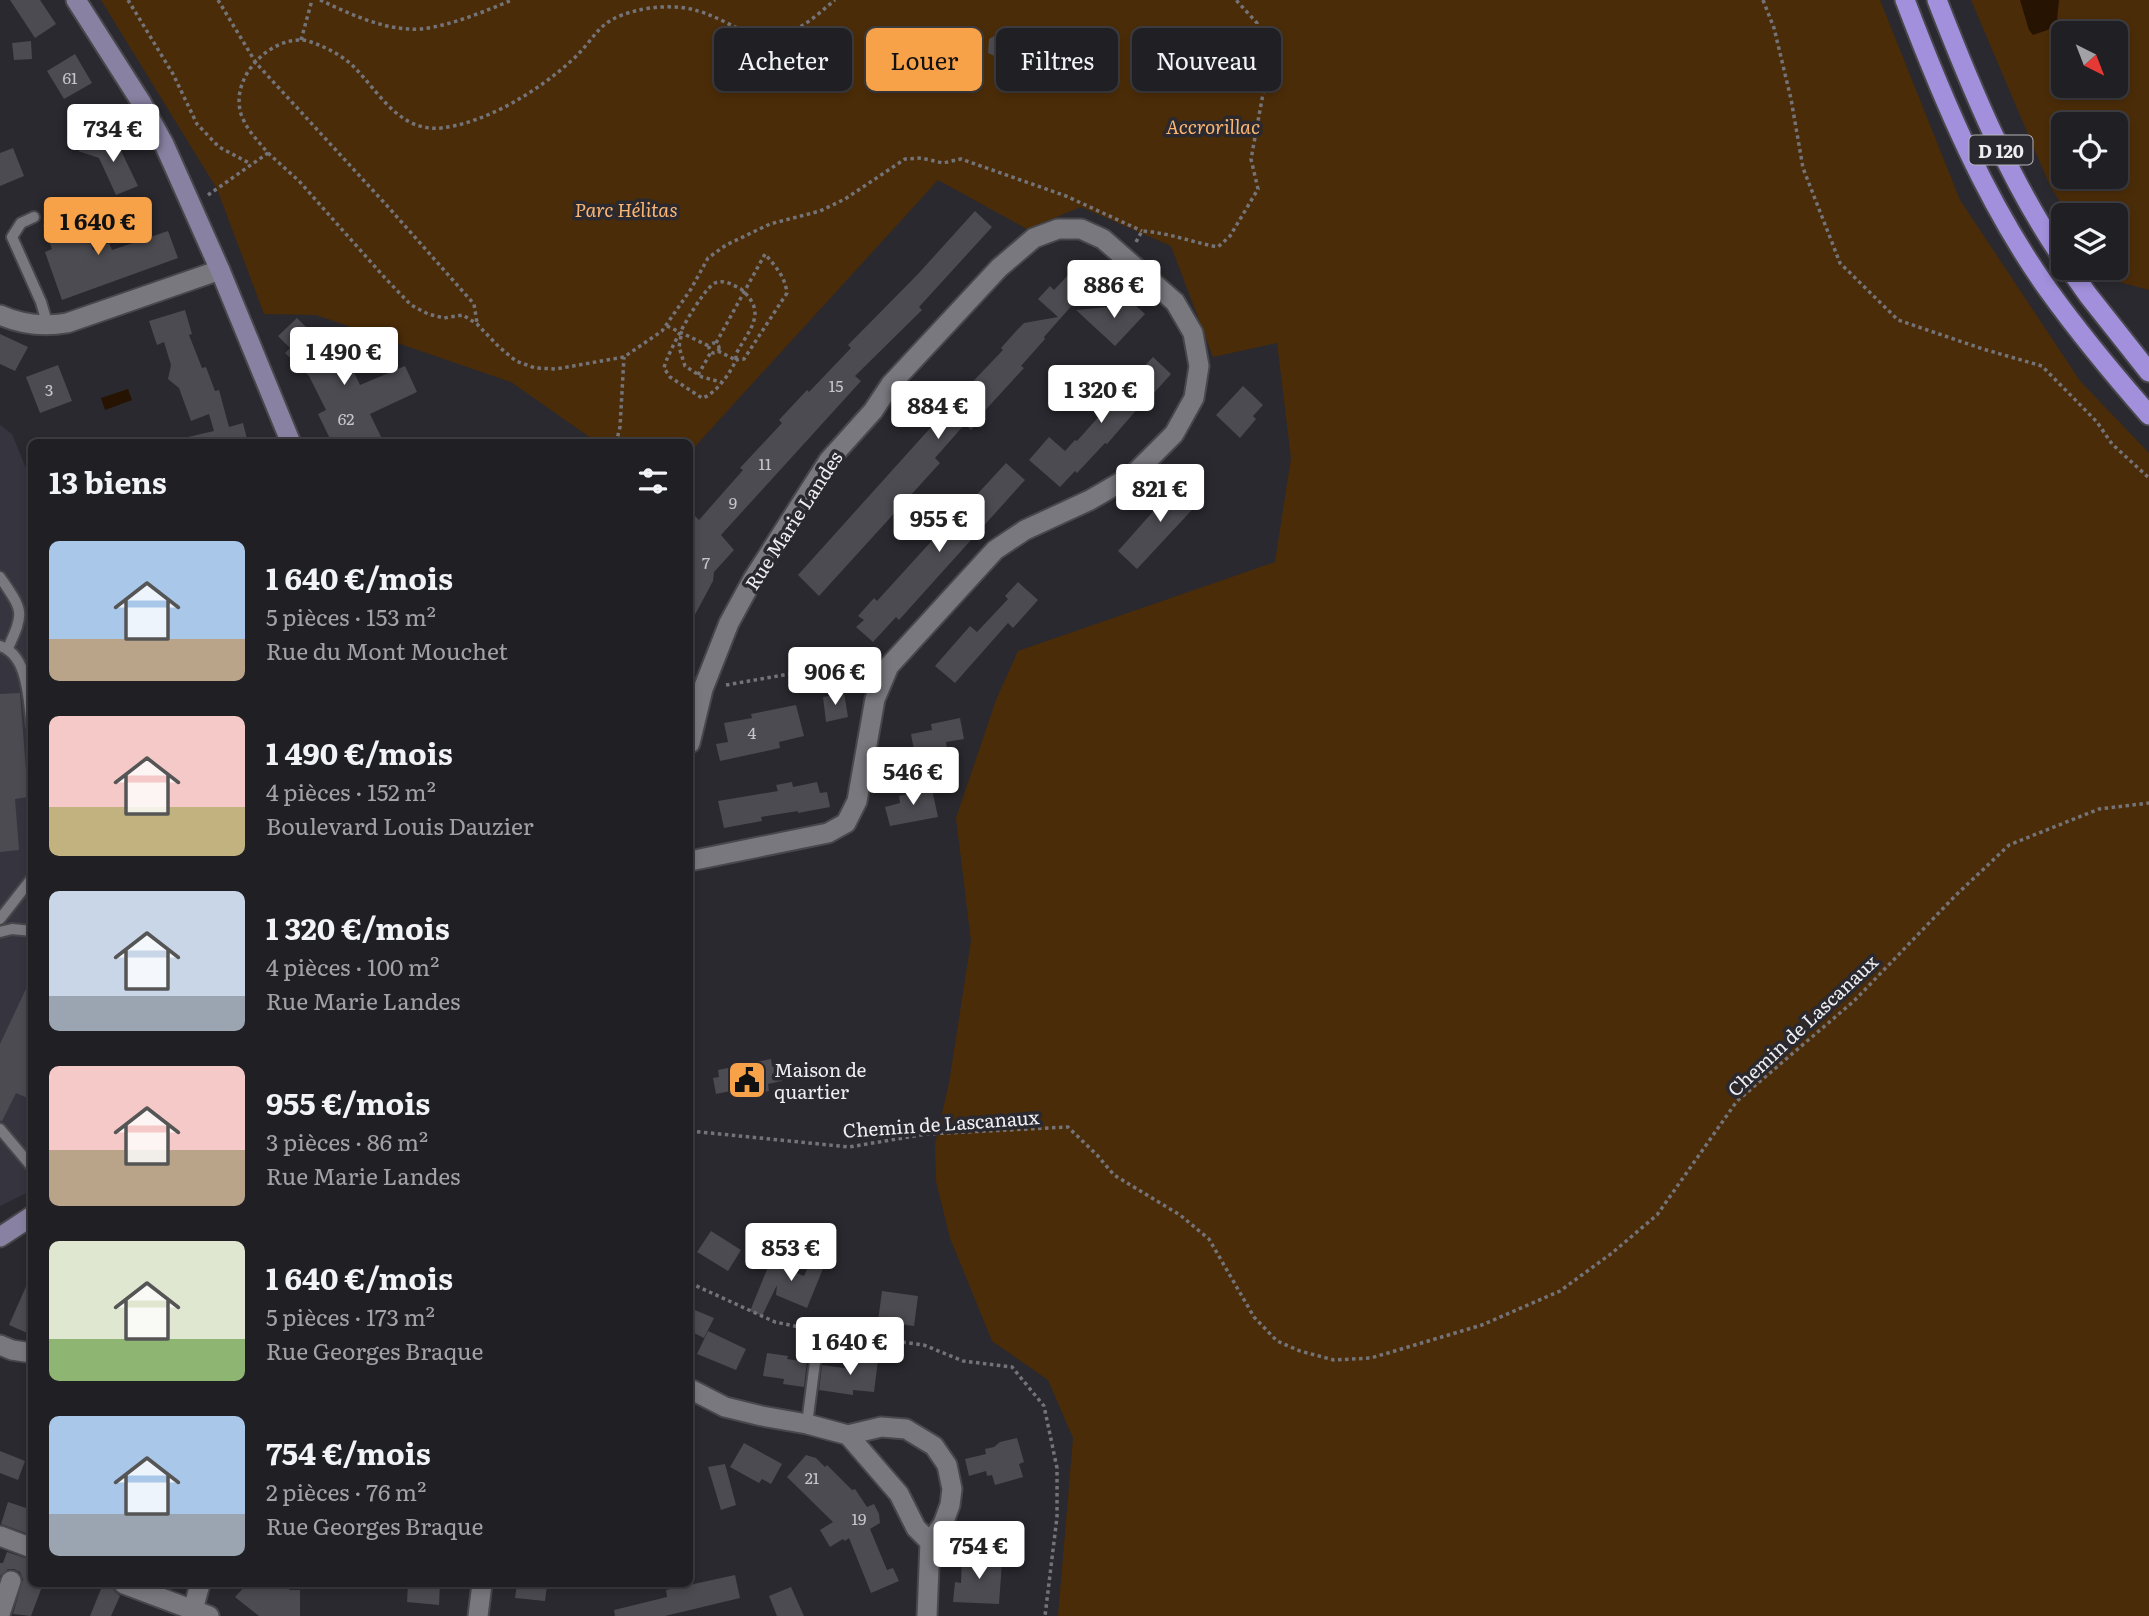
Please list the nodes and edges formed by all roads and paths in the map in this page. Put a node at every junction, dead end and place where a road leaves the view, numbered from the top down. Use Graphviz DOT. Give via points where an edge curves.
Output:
graph roads {
  1 [pos="76,0"];
  2 [pos="128,0"];
  3 [pos="218,0"];
  4 [pos="312,0"];
  5 [pos="320,0"];
  6 [pos="512,0"];
  7 [pos="835,0"];
  8 [pos="1236,0"];
  9 [pos="1763,0"];
  10 [pos="1905,0"];
  11 [pos="1937,0"];
  12 [pos="300,40"];
  13 [pos="256,63"];
  14 [pos="268,153"];
  15 [pos="251,164"];
  16 [pos="191,205"];
  17 [pos="34,217"];
  18 [pos="1142,231"];
  19 [pos="2051,241"];
  20 [pos="1126,258"];
  21 [pos="220,270"];
  22 [pos="2078,280"];
  23 [pos="744,291"];
  24 [pos="0,315"];
  25 [pos="477,324"];
  26 [pos="666,325"];
  27 [pos="48,326"];
  28 [pos="681,332"];
  29 [pos="716,343"];
  30 [pos="709,346"];
  31 [pos="718,351"];
  32 [pos="711,352"];
  33 [pos="624,357"];
  34 [pos="736,360"];
  35 [pos="2149,372"];
  36 [pos="698,375"];
  37 [pos="720,382"];
  38 [pos="2149,415"];
  39 [pos="288,439"];
  40 [pos="617,439"];
  41 [pos="2149,478"];
  42 [pos="0,577"];
  43 [pos="4,647"];
  44 [pos="889,666"];
  45 [pos="703,689"];
  46 [pos="28,702"];
  47 [pos="693,731"];
  48 [pos="2149,803"];
  49 [pos="693,860"];
  50 [pos="28,883"];
  51 [pos="0,919"];
  52 [pos="28,931"];
  53 [pos="0,932"];
  54 [pos="693,1130"];
  55 [pos="2,1135"];
  56 [pos="28,1162"];
  57 [pos="28,1219"];
  58 [pos="0,1237"];
  59 [pos="693,1284"];
  60 [pos="819,1331"];
  61 [pos="0,1345"];
  62 [pos="28,1352"];
  63 [pos="693,1391"];
  64 [pos="807,1423"];
  65 [pos="848,1435"];
  66 [pos="0,1536"];
  67 [pos="930,1542"];
  68 [pos="28,1546"];
  69 [pos="11,1581"];
  70 [pos="132,1587"];
  71 [pos="200,1587"];
  72 [pos="482,1587"];
  73 [pos="201,1613"];
  74 [pos="0,1614"];
  75 [pos="478,1616"];
  76 [pos="927,1616"];
  77 [pos="1045,1616"];
  1 -- 16 [label="main road" via="141,102"];
  2 -- 15 [label="path" via="197,124 219,147"];
  3 -- 13 [label="path"];
  4 -- 12 [label="path"];
  5 -- 6 [label="path" via="380,25 411,30 446,24"];
  7 -- 12 [label="path" via="808,23 763,37 697,10 653,8 613,17 542,85 509,105 440,128 415,125 396,114 353,66 331,50"];
  8 -- 18 [label="path" via="1257,23 1265,82 1251,159 1258,189 1230,236 1218,247 1169,233"];
  9 -- 41 [label="path" via="1774,28 1803,168 1840,263 1898,320 2042,366"];
  10 -- 38 [label="highway, D 120" via="1986,188 2047,289"];
  11 -- 19 [label="highway, D 120" via="2013,179"];
  12 -- 13 [label="path" via="276,45"];
  13 -- 14 [label="path" via="245,76 238,98 241,115"];
  13 -- 25 [label="path" via="474,304"];
  14 -- 15 [label="path"];
  14 -- 25 [label="path" via="411,304 428,314 463,316"];
  15 -- 16 [label="path"];
  16 -- 21 [label="main road"];
  17 -- 27 [label="lane" via="21,223 12,237"];
  18 -- 20 [label="path"];
  18 -- 26 [label="path" via="1068,197 961,159 943,163 905,159 845,199 770,224 717,251"];
  20 -- 44 [label="street, Rue Marie Landes" via="1174,303 1193,333 1199,366 1194,398 1174,434 1133,475 995,550"];
  20 -- 45 [label="street, Rue Marie Landes" via="1103,239 1081,229 1058,229 1034,237 999,268 891,384 829,460 752,579"];
  21 -- 27 [label="street"];
  21 -- 39 [label="main road"];
  22 -- 35 [label="highway"];
  23 -- 28 [label="path" via="730,283 712,284"];
  23 -- 29 [label="path"];
  23 -- 34 [label="path" via="755,303 756,312"];
  23 -- 34 [label="path" via="765,254 780,272 787,293 744,359"];
  24 -- 27 [label="street"];
  25 -- 33 [label="path" via="516,360 535,368 556,369"];
  26 -- 28 [label="path"];
  26 -- 33 [label="path"];
  28 -- 30 [label="path"];
  28 -- 36 [label="path" via="679,346 685,366"];
  28 -- 37 [label="path" via="665,362 665,372 702,398 709,397"];
  29 -- 30 [label="path"];
  29 -- 31 [label="path"];
  30 -- 32 [label="path"];
  31 -- 32 [label="path"];
  31 -- 34 [label="path"];
  32 -- 36 [label="path"];
  33 -- 40 [label="path"];
  34 -- 37 [label="path"];
  36 -- 37 [label="path"];
  42 -- 43 [label="lane" via="16,602 20,620"];
  43 -- 46 [label="lane" via="16,657 23,672"];
  44 -- 45 [label="path" via="868,659"];
  44 -- 49 [label="street, Rue Marie Landes" via="875,699 857,801 846,823 828,832"];
  45 -- 47 [label="street, Rue Marie Landes"];
  48 -- 54 [label="path, Chemin de Lascanaux" via="2099,809 2009,845 1854,1001 1737,1101 1657,1214 1560,1291 1482,1325 1371,1358 1334,1360 1277,1341 1254,1317 1209,1239 1180,1215 1114,1175 1068,1126 927,1134 849,1147"];
  50 -- 51 [label="lane"];
  52 -- 53 [label="lane"];
  55 -- 56 [label="lane"];
  57 -- 58 [label="main road"];
  59 -- 60 [label="path" via="775,1322"];
  60 -- 64 [label="lane"];
  60 -- 77 [label="path" via="925,1345 963,1361 1012,1367 1044,1406 1057,1468 1057,1517"];
  61 -- 62 [label="street"];
  63 -- 64 [label="street" via="725,1407"];
  64 -- 65 [label="street"];
  65 -- 67 [label="street" via="898,1493 916,1528"];
  65 -- 67 [label="street" via="881,1427 906,1429 934,1446 947,1465 952,1489 943,1524"];
  66 -- 68 [label="street"];
  67 -- 76 [label="street"];
  69 -- 74 [label="street"];
  70 -- 73 [label="street"];
  71 -- 73 [label="street"];
  72 -- 75 [label="street"];
}
